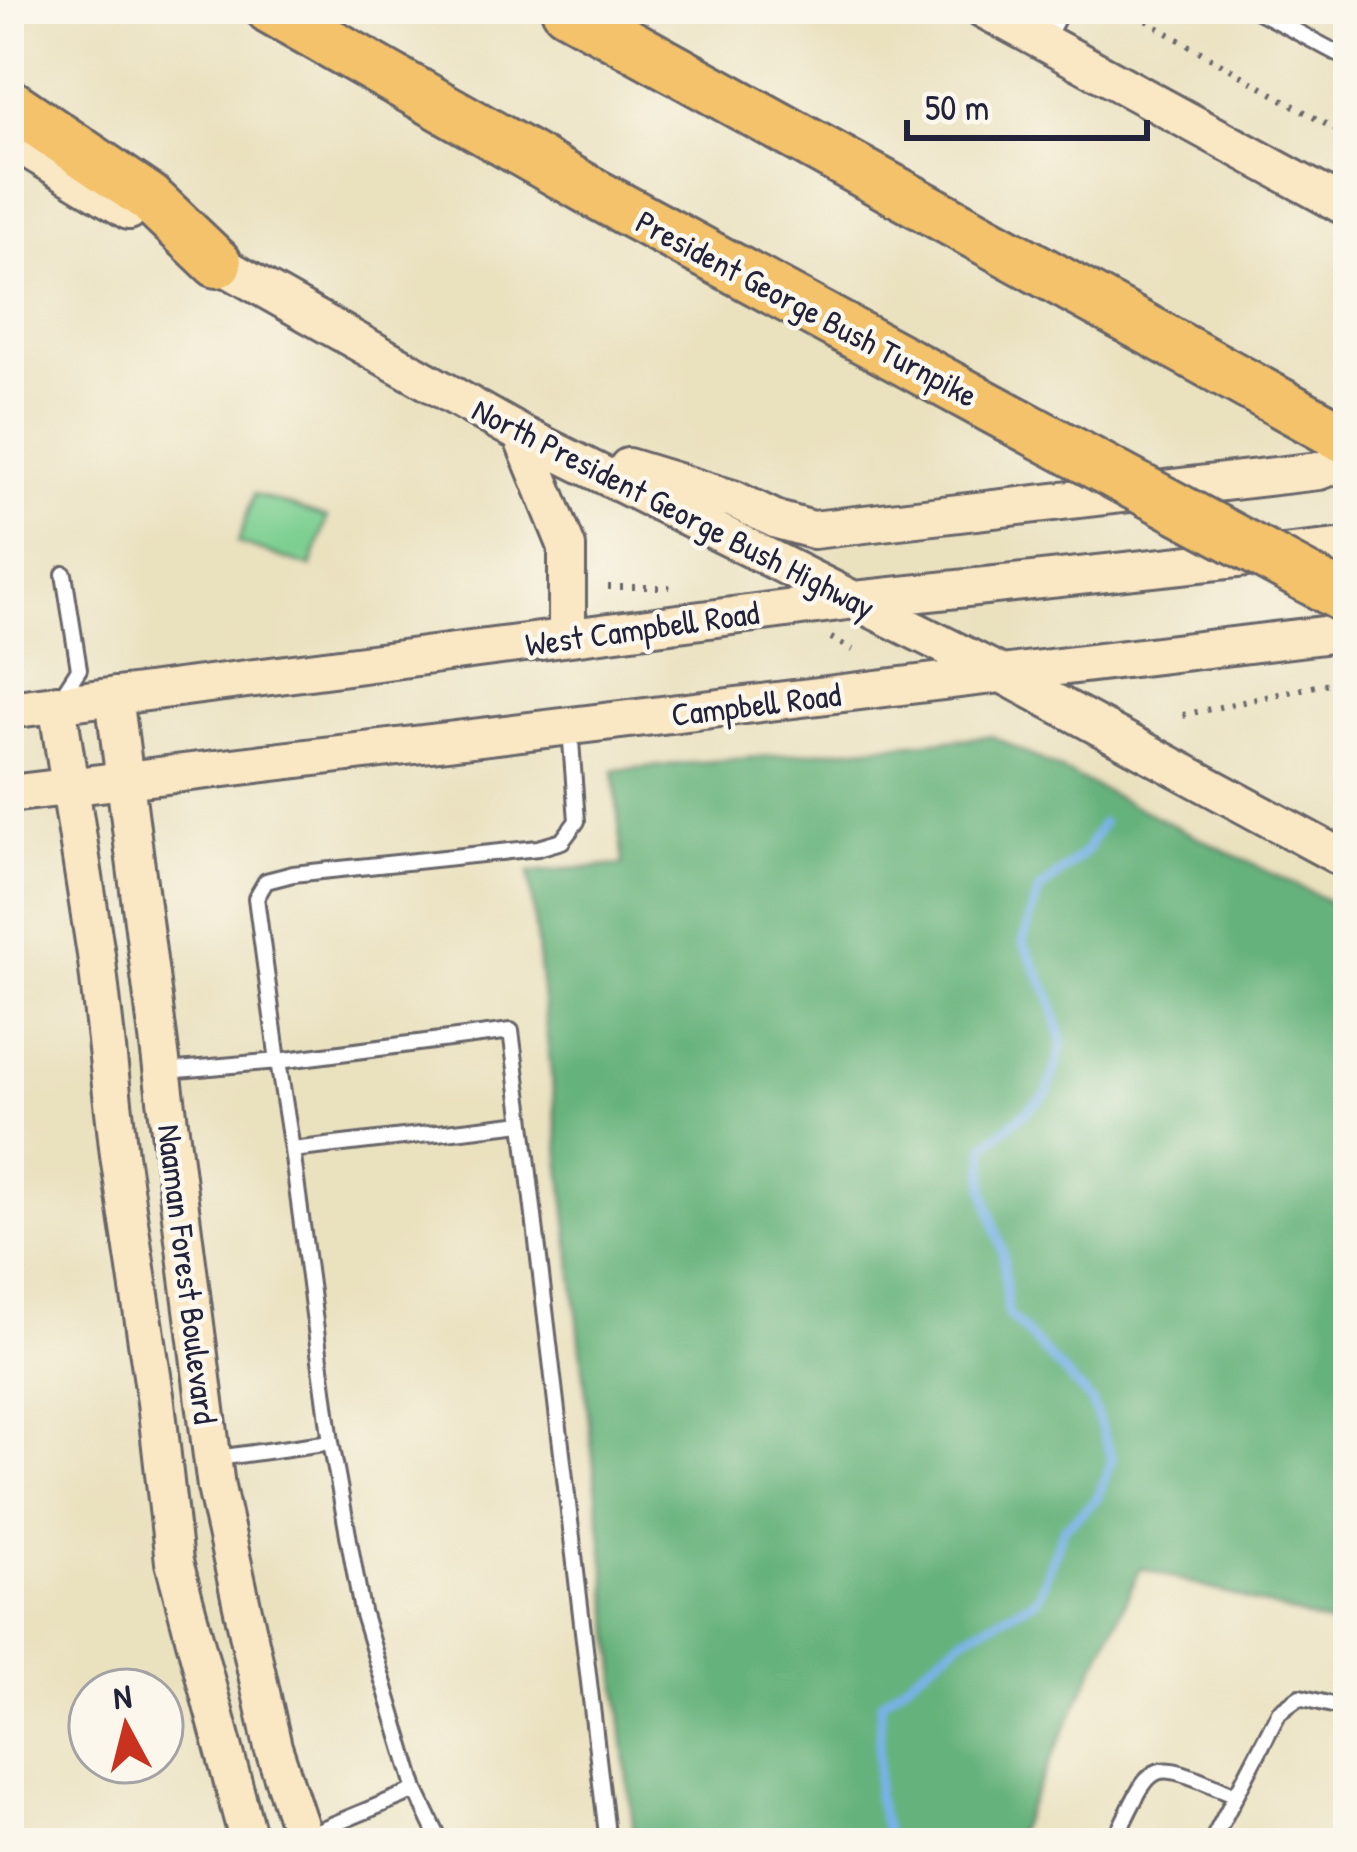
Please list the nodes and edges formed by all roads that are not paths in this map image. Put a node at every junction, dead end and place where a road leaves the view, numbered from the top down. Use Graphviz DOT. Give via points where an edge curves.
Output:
graph roads {
  1 [pos="270,9"];
  2 [pos="566,9"];
  3 [pos="983,9"];
  4 [pos="1062,9"];
  5 [pos="1254,9"];
  6 [pos="1043,44"];
  7 [pos="1348,59"];
  8 [pos="9,103"];
  9 [pos="9,138"];
  10 [pos="1348,208"];
  11 [pos="217,263"];
  12 [pos="521,434"];
  13 [pos="1348,440"];
  14 [pos="1348,460"];
  15 [pos="1348,548"];
  16 [pos="64,574"];
  17 [pos="856,600"];
  18 [pos="1348,600"];
  19 [pos="1348,632"];
  20 [pos="567,637"];
  21 [pos="79,669"];
  22 [pos="1002,674"];
  23 [pos="114,696"];
  24 [pos="57,704"];
  25 [pos="9,710"];
  26 [pos="570,728"];
  27 [pos="123,779"];
  28 [pos="68,787"];
  29 [pos="9,794"];
  30 [pos="1348,861"];
  31 [pos="278,1061"];
  32 [pos="161,1071"];
  33 [pos="523,1123"];
  34 [pos="292,1150"];
  35 [pos="147,1340"];
  36 [pos="331,1442"];
  37 [pos="212,1459"];
  38 [pos="1348,1709"];
  39 [pos="416,1790"];
  40 [pos="1236,1795"];
  41 [pos="304,1840"];
  42 [pos="249,1843"];
  43 [pos="441,1843"];
  44 [pos="608,1843"];
  45 [pos="1112,1843"];
  46 [pos="1211,1843"];
  1 -- 18 [label="highway, President George Bush Turnpike, bridge"];
  2 -- 13 [label="highway"];
  3 -- 6 [label="main road"];
  4 -- 6 [label="lane"];
  5 -- 7 [label="lane"];
  6 -- 10 [label="main road"];
  8 -- 11 [label="highway" via="149,198"];
  9 -- 11 [label="main road, North President George Bush Highway"];
  11 -- 12 [label="main road, North President George Bush Highway"];
  12 -- 14 [label="main road" via="813,530 1319,472"];
  12 -- 17 [label="main road, North President George Bush Highway"];
  12 -- 20 [label="main road" via="567,547"];
  15 -- 17 [label="main road, West Campbell Road"];
  16 -- 21 [label="lane"];
  17 -- 20 [label="main road, West Campbell Road"];
  17 -- 22 [label="main road, North President George Bush Highway"];
  19 -- 22 [label="main road"];
  20 -- 23 [label="main road, West Campbell Road"];
  21 -- 23 [label="lane"];
  21 -- 24 [label="lane"];
  22 -- 26 [label="main road, Campbell Road"];
  22 -- 30 [label="main road, North President George Bush Highway"];
  23 -- 24 [label="main road, West Campbell Road"];
  23 -- 27 [label="main road, Naaman Forest Boulevard"];
  24 -- 25 [label="main road, West Campbell Road"];
  24 -- 28 [label="main road, Naaman Forest Boulevard"];
  26 -- 27 [label="main road, Campbell Road"];
  26 -- 31 [label="lane" via="577,821 562,841 266,881 256,898"];
  27 -- 28 [label="main road"];
  27 -- 32 [label="main road, Naaman Forest Boulevard"];
  28 -- 29 [label="main road"];
  28 -- 35 [label="main road, Naaman Forest Boulevard"];
  31 -- 32 [label="lane"];
  31 -- 33 [label="lane" via="511,1031"];
  31 -- 34 [label="lane"];
  32 -- 37 [label="main road, Naaman Forest Boulevard"];
  33 -- 34 [label="lane"];
  33 -- 44 [label="lane"];
  34 -- 36 [label="lane"];
  35 -- 37 [label="main road" via="196,1451"];
  35 -- 42 [label="main road, Naaman Forest Boulevard" via="175,1562"];
  36 -- 37 [label="lane"];
  36 -- 39 [label="lane" via="362,1611"];
  37 -- 41 [label="main road, Naaman Forest Boulevard" via="268,1726"];
  38 -- 40 [label="lane" via="1300,1697 1279,1712"];
  39 -- 41 [label="lane"];
  39 -- 43 [label="lane"];
  40 -- 45 [label="lane" via="1173,1768 1157,1771 1144,1779"];
  40 -- 46 [label="lane"];
}
